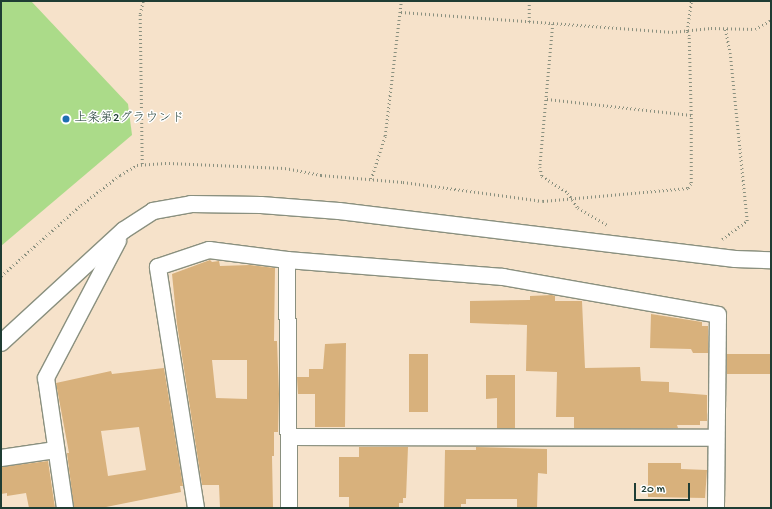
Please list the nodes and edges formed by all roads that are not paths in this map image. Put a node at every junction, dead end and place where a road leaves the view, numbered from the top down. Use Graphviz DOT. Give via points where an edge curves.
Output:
graph roads {
  1 [pos="124,230"];
  2 [pos="287,260"];
  3 [pos="771,260"];
  4 [pos="1,343"];
  5 [pos="290,437"];
  6 [pos="716,438"];
  7 [pos="56,450"];
  8 [pos="1,458"];
  9 [pos="65,508"];
  10 [pos="196,508"];
  11 [pos="289,508"];
  12 [pos="716,508"];
  1 -- 3 [label="street" via="153,212 168,207 191,204 261,205 339,210 696,254"];
  1 -- 4 [label="street"];
  1 -- 7 [label="street" via="46,378"];
  2 -- 5 [label="street"];
  2 -- 6 [label="street" via="503,277 718,315"];
  2 -- 10 [label="street" via="209,250 158,267"];
  5 -- 6 [label="street"];
  5 -- 11 [label="street"];
  6 -- 12 [label="street"];
  7 -- 8 [label="street"];
  7 -- 9 [label="street"];
}
